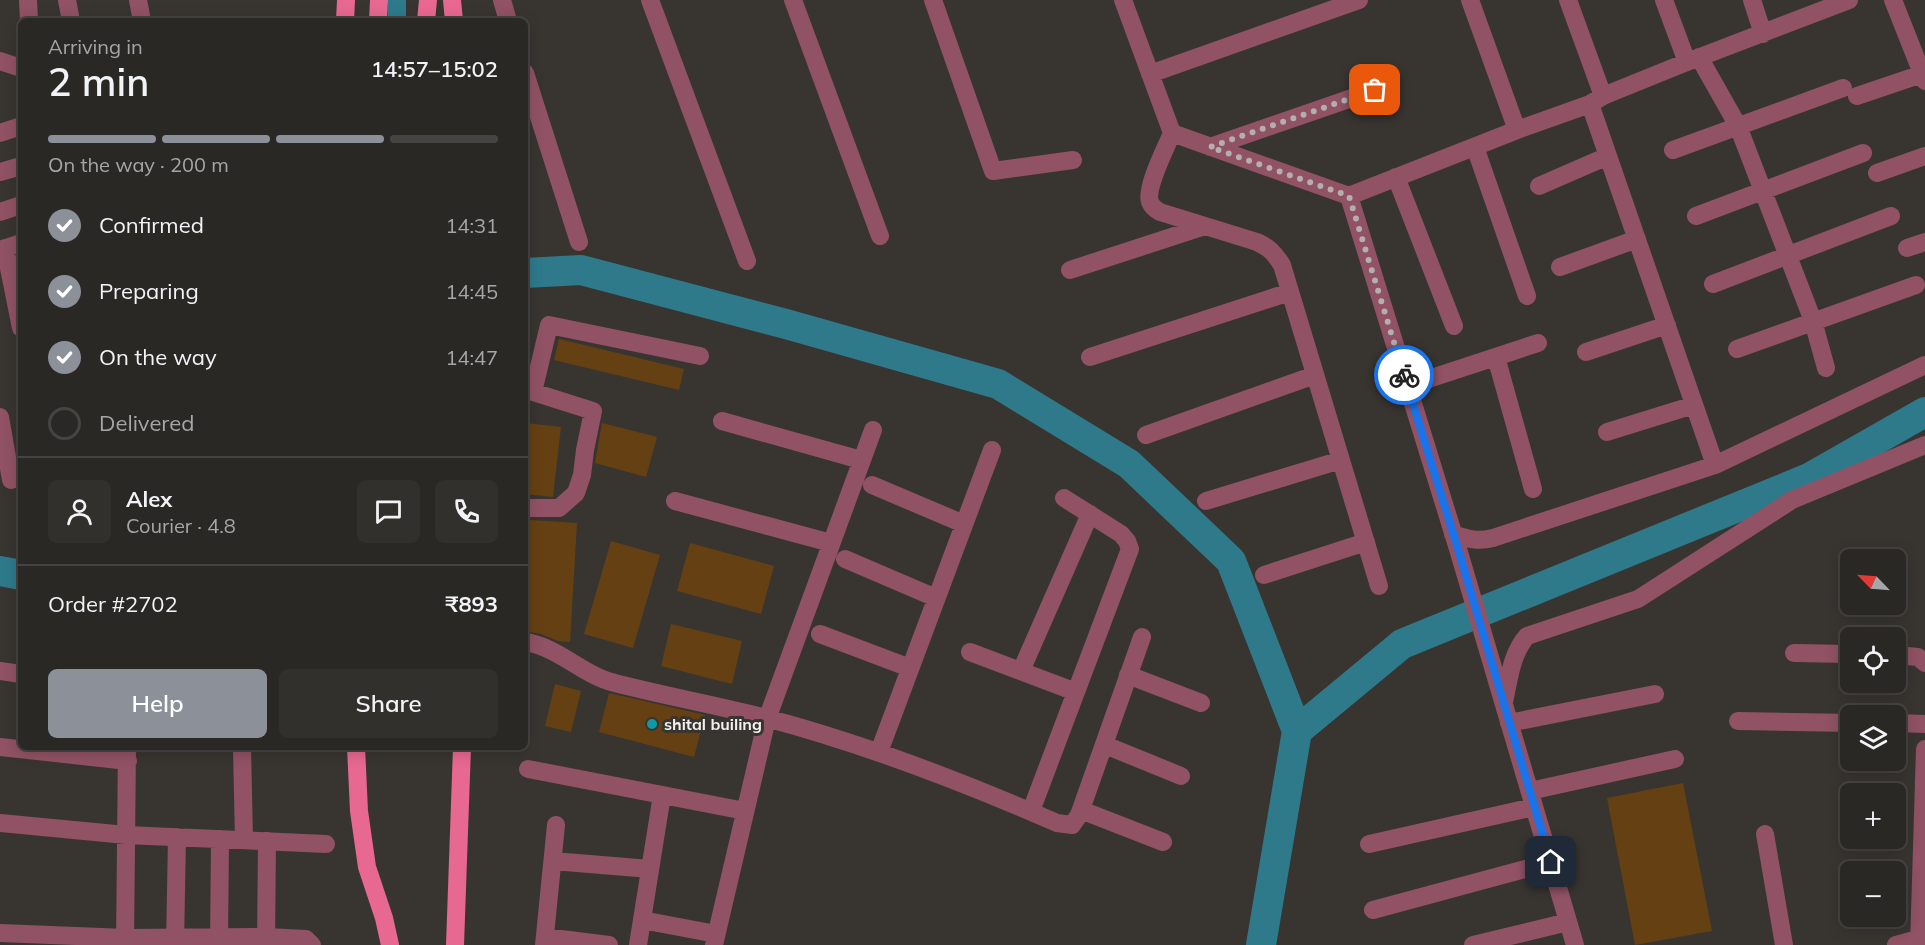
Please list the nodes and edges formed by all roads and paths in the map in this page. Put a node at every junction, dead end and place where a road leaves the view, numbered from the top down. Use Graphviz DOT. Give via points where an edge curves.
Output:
graph roads {
  1 [pos="28,0"];
  2 [pos="67,0"];
  3 [pos="138,0"];
  4 [pos="346,0"];
  5 [pos="379,0"];
  6 [pos="428,0"];
  7 [pos="452,0"];
  8 [pos="502,0"];
  9 [pos="650,0"];
  10 [pos="793,0"];
  11 [pos="933,0"];
  12 [pos="1123,0"];
  13 [pos="1359,0"];
  14 [pos="1470,0"];
  15 [pos="1568,0"];
  16 [pos="1664,0"];
  17 [pos="1752,0"];
  18 [pos="1849,0"];
  19 [pos="1893,0"];
  20 [pos="29,18"];
  21 [pos="70,18"];
  22 [pos="141,18"];
  23 [pos="345,18"];
  24 [pos="378,18"];
  25 [pos="426,18"];
  26 [pos="454,18"];
  27 [pos="507,18"];
  28 [pos="1763,34"];
  29 [pos="1693,60"];
  30 [pos="0,61"];
  31 [pos="18,67"];
  32 [pos="1150,74"];
  33 [pos="1924,78"];
  34 [pos="528,82"];
  35 [pos="1375,90"];
  36 [pos="1596,100"];
  37 [pos="1738,126"];
  38 [pos="18,127"];
  39 [pos="1517,130"];
  40 [pos="0,133"];
  41 [pos="1172,133"];
  42 [pos="1210,147"];
  43 [pos="1475,147"];
  44 [pos="1673,150"];
  45 [pos="1863,153"];
  46 [pos="1608,156"];
  47 [pos="1925,156"];
  48 [pos="1073,160"];
  49 [pos="18,167"];
  50 [pos="0,172"];
  51 [pos="1877,173"];
  52 [pos="1396,177"];
  53 [pos="1539,186"];
  54 [pos="1763,191"];
  55 [pos="1349,196"];
  56 [pos="18,206"];
  57 [pos="0,212"];
  58 [pos="1696,216"];
  59 [pos="1891,216"];
  60 [pos="1205,226"];
  61 [pos="880,236"];
  62 [pos="1637,239"];
  63 [pos="579,242"];
  64 [pos="1925,242"];
  65 [pos="9,247"];
  66 [pos="1907,248"];
  67 [pos="1788,256"];
  68 [pos="747,261"];
  69 [pos="1560,267"];
  70 [pos="1070,270"];
  71 [pos="1713,284"];
  72 [pos="1916,285"];
  73 [pos="17,286"];
  74 [pos="1290,292"];
  75 [pos="1527,296"];
  76 [pos="1813,321"];
  77 [pos="1667,325"];
  78 [pos="1454,326"];
  79 [pos="1538,343"];
  80 [pos="1737,349"];
  81 [pos="1586,352"];
  82 [pos="700,357"];
  83 [pos="1090,357"];
  84 [pos="1496,357"];
  85 [pos="1925,365"];
  86 [pos="1826,368"];
  87 [pos="1315,375"];
  88 [pos="1407,386"];
  89 [pos="1694,405"];
  90 [pos="0,417"];
  91 [pos="722,421"];
  92 [pos="873,430"];
  93 [pos="1607,432"];
  94 [pos="1146,435"];
  95 [pos="1925,445"];
  96 [pos="992,450"];
  97 [pos="861,460"];
  98 [pos="1341,460"];
  99 [pos="1715,465"];
  100 [pos="11,480"];
  101 [pos="872,485"];
  102 [pos="1533,489"];
  103 [pos="1065,498"];
  104 [pos="675,501"];
  105 [pos="1206,501"];
  106 [pos="528,508"];
  107 [pos="1090,514"];
  108 [pos="964,524"];
  109 [pos="1456,541"];
  110 [pos="1366,542"];
  111 [pos="831,543"];
  112 [pos="845,559"];
  113 [pos="1264,575"];
  114 [pos="1379,586"];
  115 [pos="936,598"];
  116 [pos="820,634"];
  117 [pos="1142,637"];
  118 [pos="528,643"];
  119 [pos="970,652"];
  120 [pos="1794,653"];
  121 [pos="1840,654"];
  122 [pos="1906,656"];
  123 [pos="1925,663"];
  124 [pos="910,668"];
  125 [pos="0,671"];
  126 [pos="1021,671"];
  127 [pos="18,674"];
  128 [pos="1128,675"];
  129 [pos="1076,692"];
  130 [pos="1655,694"];
  131 [pos="1201,703"];
  132 [pos="1504,704"];
  133 [pos="767,718"];
  134 [pos="1738,721"];
  135 [pos="1509,723"];
  136 [pos="1840,723"];
  137 [pos="1906,723"];
  138 [pos="1925,724"];
  139 [pos="1105,745"];
  140 [pos="0,747"];
  141 [pos="18,748"];
  142 [pos="1925,749"];
  143 [pos="55,750"];
  144 [pos="242,750"];
  145 [pos="356,750"];
  146 [pos="462,750"];
  147 [pos="879,753"];
  148 [pos="128,754"];
  149 [pos="1675,759"];
  150 [pos="528,769"];
  151 [pos="1181,776"];
  152 [pos="662,795"];
  153 [pos="1532,799"];
  154 [pos="1081,810"];
  155 [pos="745,811"];
  156 [pos="1031,811"];
  157 [pos="0,823"];
  158 [pos="556,825"];
  159 [pos="1765,834"];
  160 [pos="126,835"];
  161 [pos="177,837"];
  162 [pos="220,839"];
  163 [pos="244,840"];
  164 [pos="267,841"];
  165 [pos="1163,842"];
  166 [pos="326,844"];
  167 [pos="1369,844"];
  168 [pos="553,861"];
  169 [pos="1551,862"];
  170 [pos="650,869"];
  171 [pos="1373,910"];
  172 [pos="642,920"];
  173 [pos="1568,922"];
  174 [pos="0,933"];
  175 [pos="715,940"];
  176 [pos="1921,940"];
  177 [pos="175,941"];
  178 [pos="219,941"];
  179 [pos="266,941"];
  180 [pos="544,941"];
  181 [pos="126,942"];
  182 [pos="312,945"];
  183 [pos="390,945"];
  184 [pos="455,945"];
  185 [pos="609,945"];
  186 [pos="638,945"];
  187 [pos="1473,945"];
  188 [pos="1575,945"];
  189 [pos="1784,945"];
  190 [pos="1896,945"];
  1 -- 20 [label="street"];
  2 -- 21 [label="street"];
  3 -- 22 [label="street"];
  4 -- 23 [label="main road"];
  5 -- 24 [label="main road"];
  6 -- 25 [label="main road"];
  7 -- 26 [label="main road"];
  8 -- 27 [label="street"];
  9 -- 68 [label="street"];
  10 -- 61 [label="street"];
  11 -- 48 [label="street" via="993,171"];
  12 -- 32 [label="street"];
  13 -- 32 [label="street"];
  14 -- 39 [label="street"];
  15 -- 36 [label="street"];
  16 -- 29 [label="street"];
  17 -- 28 [label="street"];
  18 -- 28 [label="street"];
  19 -- 33 [label="street"];
  28 -- 29 [label="street"];
  29 -- 36 [label="street"];
  29 -- 37 [label="street"];
  30 -- 31 [label="street"];
  32 -- 41 [label="street"];
  33 -- 37 [label="street" via="1850,92"];
  34 -- 63 [label="street"];
  35 -- 42 [label="street"];
  36 -- 39 [label="street"];
  36 -- 46 [label="street"];
  37 -- 44 [label="street"];
  37 -- 54 [label="street"];
  38 -- 40 [label="street"];
  39 -- 43 [label="street"];
  41 -- 42 [label="street"];
  41 -- 60 [label="street" via="1151,186 1151,206"];
  42 -- 55 [label="street"];
  43 -- 52 [label="street"];
  43 -- 75 [label="street"];
  45 -- 54 [label="street"];
  46 -- 53 [label="street"];
  46 -- 62 [label="street"];
  47 -- 51 [label="street"];
  49 -- 50 [label="street"];
  52 -- 55 [label="street"];
  52 -- 78 [label="street"];
  54 -- 58 [label="street"];
  54 -- 67 [label="street"];
  55 -- 88 [label="street"];
  56 -- 57 [label="street"];
  59 -- 67 [label="street"];
  60 -- 70 [label="street"];
  60 -- 74 [label="street" via="1268,247 1282,265"];
  62 -- 69 [label="street"];
  62 -- 77 [label="street"];
  64 -- 66 [label="street"];
  65 -- 73 [label="street"];
  67 -- 71 [label="street"];
  67 -- 76 [label="street"];
  72 -- 76 [label="street"];
  74 -- 83 [label="street"];
  74 -- 87 [label="street"];
  76 -- 80 [label="street"];
  76 -- 86 [label="street"];
  77 -- 81 [label="street"];
  77 -- 89 [label="street"];
  79 -- 84 [label="street"];
  82 -- 106 [label="street" via="549,325 533,392 594,411 576,493 559,508"];
  84 -- 88 [label="street"];
  84 -- 102 [label="street"];
  85 -- 99 [label="street"];
  87 -- 94 [label="street"];
  87 -- 98 [label="street"];
  88 -- 109 [label="street"];
  89 -- 93 [label="street"];
  89 -- 99 [label="street"];
  90 -- 100 [label="street"];
  91 -- 97 [label="street"];
  92 -- 97 [label="street"];
  95 -- 132 [label="street" via="1792,500 1638,599 1527,636 1516,650"];
  96 -- 108 [label="street"];
  97 -- 111 [label="street"];
  98 -- 105 [label="street"];
  98 -- 110 [label="street"];
  99 -- 109 [label="street" via="1493,538"];
  101 -- 108 [label="street"];
  103 -- 107 [label="street"];
  104 -- 111 [label="street"];
  107 -- 126 [label="street"];
  107 -- 129 [label="street" via="1121,534 1130,549"];
  108 -- 115 [label="street"];
  109 -- 132 [label="street"];
  110 -- 113 [label="street"];
  110 -- 114 [label="street"];
  111 -- 133 [label="street"];
  112 -- 115 [label="street"];
  115 -- 124 [label="street"];
  116 -- 124 [label="street"];
  117 -- 128 [label="street"];
  118 -- 133 [label="street" via="547,647 613,683"];
  119 -- 126 [label="street"];
  120 -- 121 [label="street"];
  122 -- 123 [label="street" via="1918,657"];
  124 -- 147 [label="street"];
  125 -- 127 [label="street"];
  126 -- 129 [label="street"];
  128 -- 131 [label="street"];
  128 -- 139 [label="street"];
  129 -- 156 [label="street"];
  130 -- 135 [label="street"];
  132 -- 135 [label="street"];
  133 -- 147 [label="street"];
  133 -- 155 [label="street"];
  134 -- 136 [label="street"];
  135 -- 153 [label="street"];
  137 -- 138 [label="street"];
  139 -- 151 [label="street"];
  139 -- 154 [label="street"];
  140 -- 141 [label="street"];
  142 -- 176 [label="street"];
  143 -- 148 [label="street"];
  144 -- 163 [label="street"];
  145 -- 183 [label="main road" via="367,867"];
  146 -- 184 [label="main road"];
  147 -- 156 [label="street"];
  148 -- 160 [label="street"];
  149 -- 153 [label="street"];
  150 -- 152 [label="street"];
  152 -- 155 [label="street"];
  152 -- 170 [label="street"];
  153 -- 167 [label="street"];
  153 -- 169 [label="street"];
  154 -- 156 [label="street" via="1072,825"];
  154 -- 165 [label="street"];
  155 -- 175 [label="street"];
  157 -- 160 [label="street"];
  158 -- 168 [label="street"];
  159 -- 189 [label="street"];
  160 -- 161 [label="street"];
  160 -- 181 [label="street"];
  161 -- 162 [label="street"];
  161 -- 177 [label="street"];
  162 -- 163 [label="street"];
  162 -- 178 [label="street"];
  163 -- 164 [label="street"];
  164 -- 166 [label="street"];
  164 -- 179 [label="street"];
  168 -- 170 [label="street"];
  168 -- 180 [label="street"];
  169 -- 171 [label="street"];
  169 -- 173 [label="street"];
  170 -- 172 [label="street"];
  172 -- 175 [label="street"];
  172 -- 186 [label="street"];
  173 -- 187 [label="street"];
  173 -- 188 [label="street"];
  174 -- 181 [label="street"];
  176 -- 190 [label="street"];
  177 -- 178 [label="street"];
  177 -- 181 [label="street"];
  178 -- 179 [label="street"];
  179 -- 182 [label="street" via="306,939"];
  180 -- 185 [label="street"];
}
